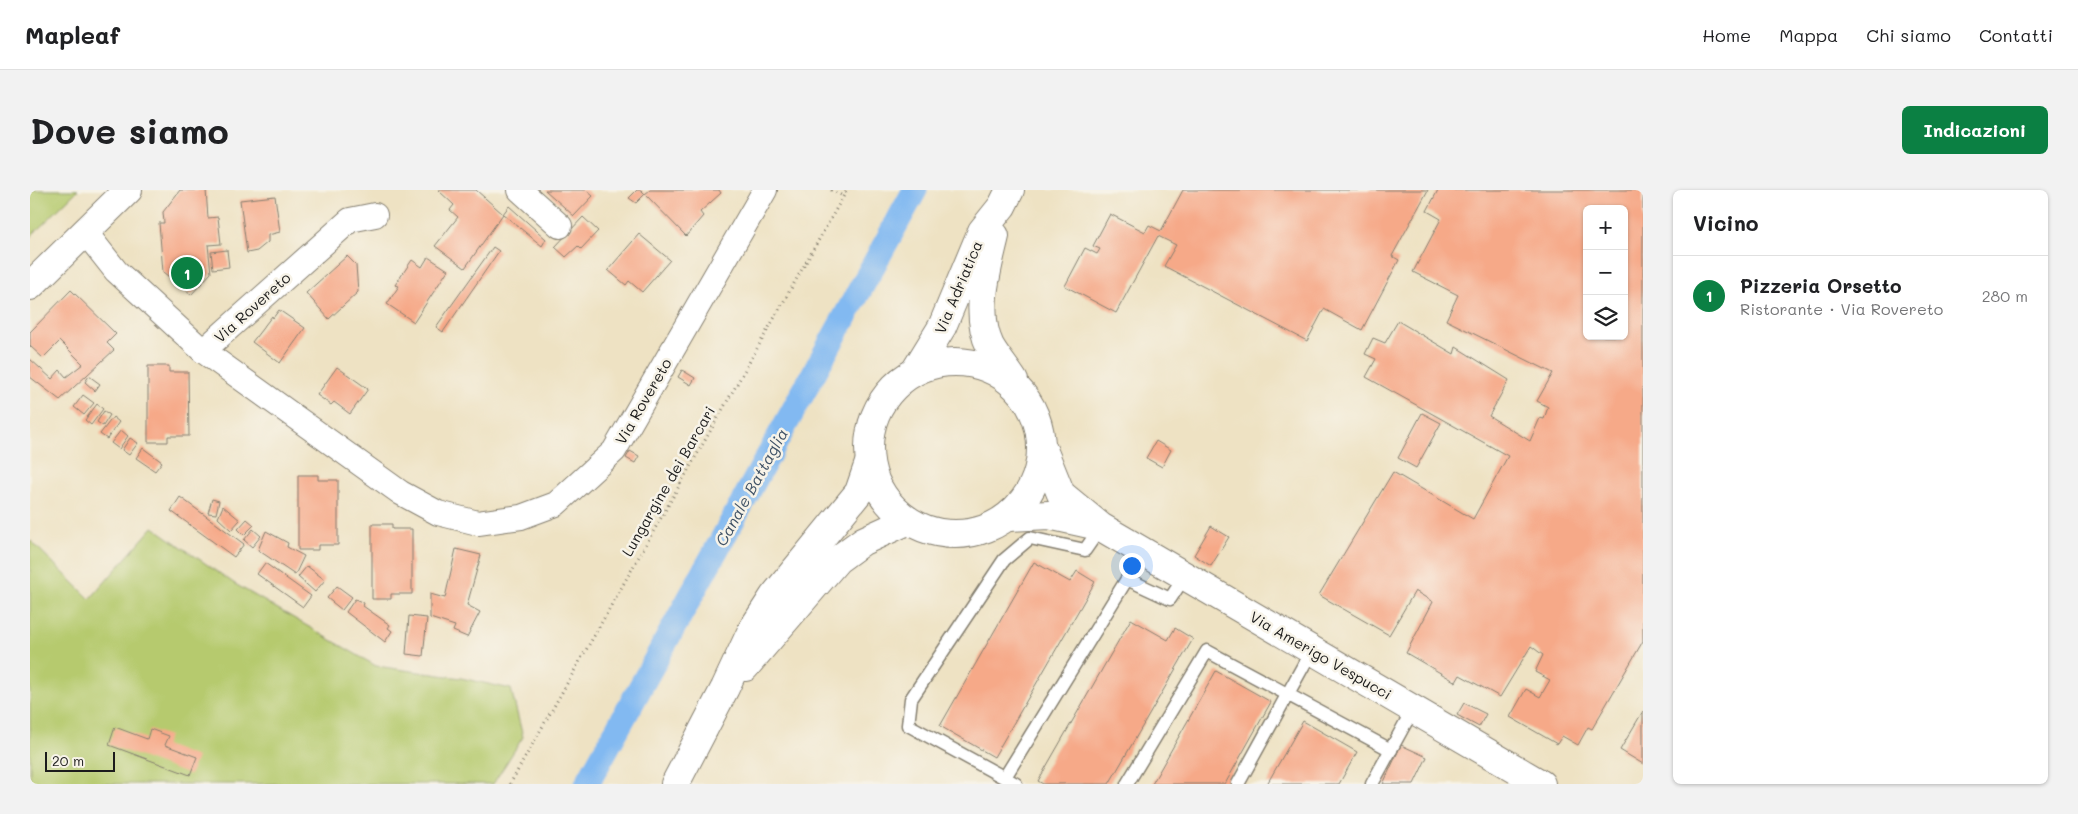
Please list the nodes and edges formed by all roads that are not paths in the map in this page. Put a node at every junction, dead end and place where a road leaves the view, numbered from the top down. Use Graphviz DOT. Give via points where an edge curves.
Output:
graph roads {
  1 [pos="128,190"];
  2 [pos="520,190"];
  3 [pos="765,190"];
  4 [pos="1006,198"];
  5 [pos="375,215"];
  6 [pos="560,226"];
  7 [pos="86,233"];
  8 [pos="30,286"];
  9 [pos="203,351"];
  10 [pos="915,371"];
  11 [pos="1022,392"];
  12 [pos="1042,447"];
  13 [pos="869,463"];
  14 [pos="1009,516"];
  15 [pos="907,521"];
  16 [pos="1101,527"];
  17 [pos="1185,576"];
  18 [pos="1312,650"];
  19 [pos="725,688"];
  20 [pos="1287,694"];
  21 [pos="1413,709"];
  22 [pos="1391,750"];
  23 [pos="1004,777"];
  24 [pos="675,784"];
  25 [pos="1016,784"];
  26 [pos="1127,784"];
  27 [pos="1238,784"];
  28 [pos="1372,784"];
  29 [pos="1542,784"];
  1 -- 7 [label="main road"];
  2 -- 6 [label="street"];
  3 -- 9 [label="street, Via Rovereto" via="614,451 556,504 521,517 478,523 438,513 401,494"];
  4 -- 10 [label="main road, Via Adriatica" via="982,231 942,327"];
  4 -- 11 [label="main road, Via Adriatica" via="986,280 984,329 990,346"];
  5 -- 9 [label="street, Via Rovereto" via="350,220"];
  7 -- 8 [label="main road"];
  7 -- 9 [label="street, Via Rovereto" via="116,271"];
  10 -- 11 [label="main road" via="943,362 973,363 1000,373"];
  10 -- 13 [label="main road" via="893,387 877,409 869,435"];
  11 -- 12 [label="main road" via="1037,418"];
  12 -- 14 [label="main road" via="1039,473 1027,497"];
  12 -- 16 [label="main road, Via Amerigo Vespucci" via="1061,494"];
  13 -- 15 [label="main road" via="876,486 889,505"];
  13 -- 19 [label="main road" via="860,492 774,596 752,630"];
  14 -- 15 [label="main road" via="986,530 959,535 932,532"];
  14 -- 16 [label="main road, Via Amerigo Vespucci" via="1049,515"];
  15 -- 19 [label="main road" via="863,541 837,560"];
  16 -- 17 [label="main road, Via Amerigo Vespucci"];
  16 -- 23 [label="lane" via="1085,550 1030,538 1004,560 911,699 908,725"];
  17 -- 18 [label="main road, Via Amerigo Vespucci"];
  17 -- 23 [label="lane" via="1170,599 1127,579"];
  18 -- 20 [label="lane"];
  18 -- 21 [label="main road, Via Amerigo Vespucci"];
  19 -- 24 [label="main road"];
  20 -- 22 [label="lane"];
  20 -- 26 [label="lane" via="1207,651"];
  20 -- 27 [label="lane"];
  21 -- 22 [label="lane"];
  21 -- 29 [label="main road, Via Amerigo Vespucci"];
  22 -- 28 [label="lane"];
  23 -- 25 [label="lane"];
}
